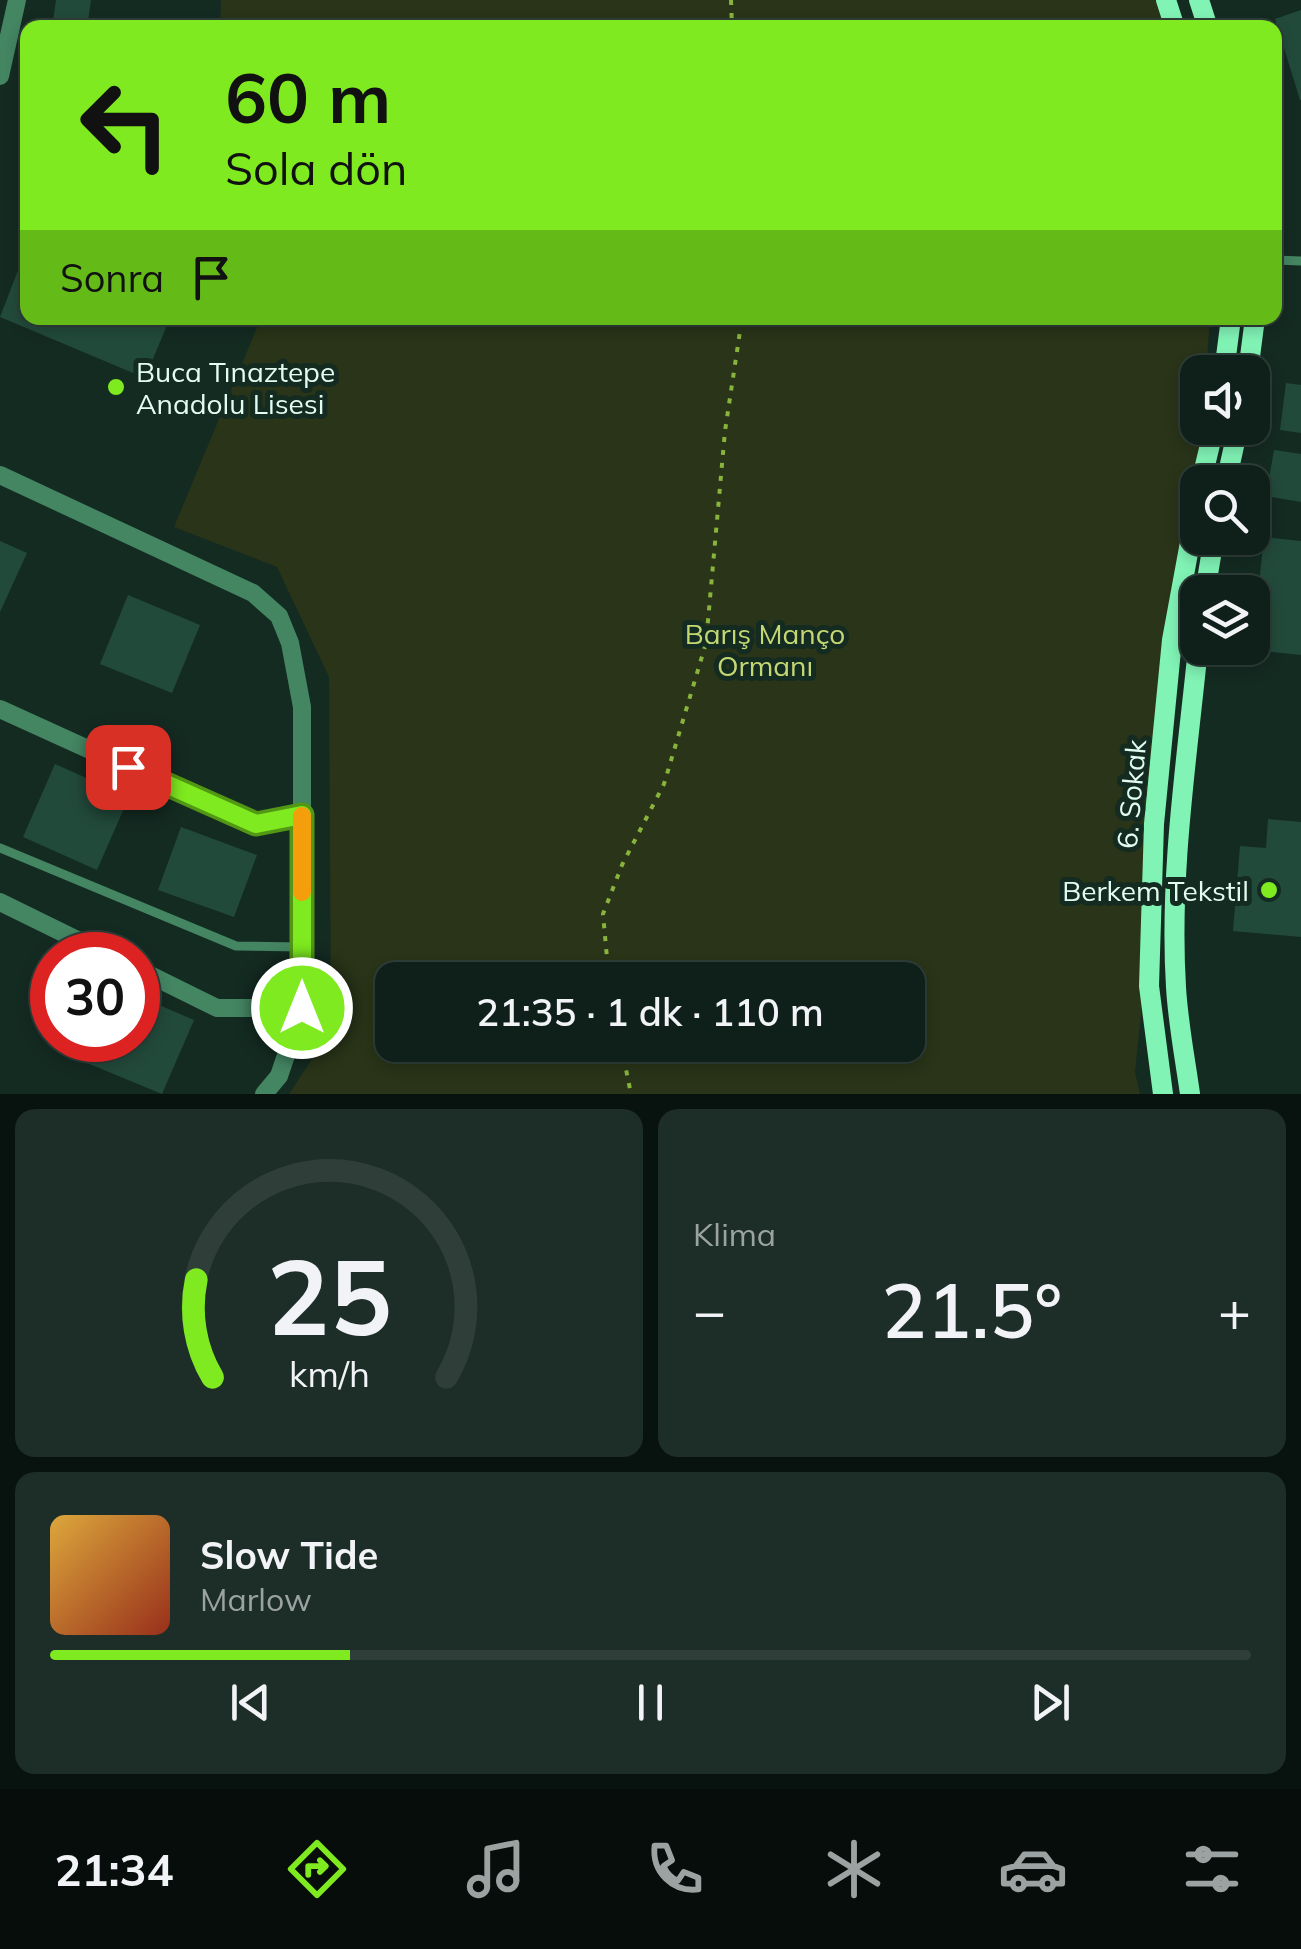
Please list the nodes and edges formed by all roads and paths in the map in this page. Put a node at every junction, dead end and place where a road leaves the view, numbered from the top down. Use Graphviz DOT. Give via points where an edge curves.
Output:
graph roads {
  1 [pos="17,0"];
  2 [pos="0,76"];
  3 [pos="741,325"];
  4 [pos="1229,325"];
  5 [pos="1254,325"];
  6 [pos="1226,355"];
  7 [pos="1250,355"];
  8 [pos="0,475"];
  9 [pos="1188,555"];
  10 [pos="1196,665"];
  11 [pos="0,710"];
  12 [pos="302,815"];
  13 [pos="0,848"];
  14 [pos="0,902"];
  15 [pos="61,932"];
  16 [pos="302,946"];
  17 [pos="607,962"];
  18 [pos="160,980"];
  19 [pos="302,1008"];
  20 [pos="625,1062"];
  21 [pos="264,1094"];
  22 [pos="632,1094"];
  23 [pos="1163,1094"];
  24 [pos="1190,1094"];
  1 -- 2 [label="street"];
  3 -- 17 [label="path" via="706,643 664,784 603,914"];
  4 -- 6 [label="main road"];
  5 -- 7 [label="main road"];
  8 -- 12 [label="street" via="253,593 278,616 302,707"];
  9 -- 23 [label="main road, 6. Sokak" via="1154,824 1149,986"];
  10 -- 24 [label="main road, 6. Sokak" via="1176,916 1177,1000"];
  11 -- 12 [label="street" via="256,824"];
  12 -- 16 [label="street"];
  13 -- 16 [label="lane" via="236,946"];
  14 -- 15 [label="street"];
  16 -- 19 [label="street"];
  18 -- 19 [label="street" via="217,1008"];
  19 -- 21 [label="street" via="279,1076"];
  20 -- 22 [label="path"];
}
